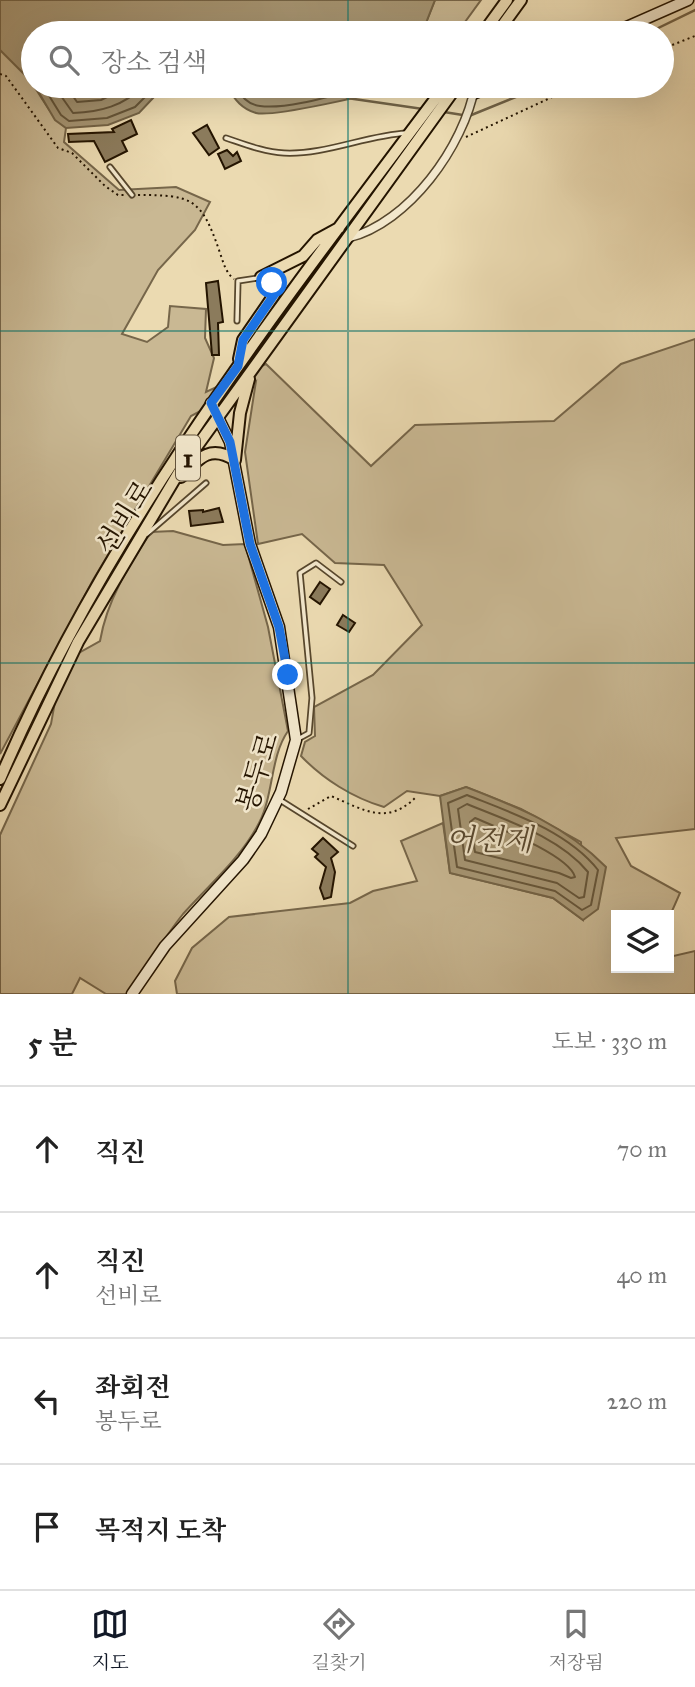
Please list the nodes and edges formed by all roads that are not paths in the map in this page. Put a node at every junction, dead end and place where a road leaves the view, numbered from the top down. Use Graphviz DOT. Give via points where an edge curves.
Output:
graph roads {
  1 [pos="521,0"];
  2 [pos="688,0"];
  3 [pos="506,1"];
  4 [pos="492,21"];
  5 [pos="506,21"];
  6 [pos="640,21"];
  7 [pos="438,98"];
  8 [pos="447,98"];
  9 [pos="471,98"];
  10 [pos="415,135"];
  11 [pos="226,138"];
  12 [pos="110,167"];
  13 [pos="132,195"];
  14 [pos="342,227"];
  15 [pos="347,239"];
  16 [pos="261,277"];
  17 [pos="237,321"];
  18 [pos="238,366"];
  19 [pos="252,370"];
  20 [pos="211,403"];
  21 [pos="217,416"];
  22 [pos="235,460"];
  23 [pos="206,483"];
  24 [pos="166,493"];
  25 [pos="134,544"];
  26 [pos="341,582"];
  27 [pos="296,740"];
  28 [pos="0,779"];
  29 [pos="278,799"];
  30 [pos="0,805"];
  31 [pos="353,846"];
  32 [pos="132,994"];
  1 -- 5 [label="main road"];
  2 -- 6 [label="main road"];
  3 -- 4 [label="main road"];
  7 -- 10 [label="main road, 1"];
  8 -- 10 [label="main road, 1"];
  9 -- 15 [label="street" via="448,157 417,195 366,234"];
  10 -- 11 [label="lane" via="383,134 284,153"];
  10 -- 14 [label="main road, 선비로 / 1"];
  10 -- 15 [label="main road, 선비로 / 1"];
  12 -- 13 [label="lane"];
  14 -- 16 [label="main road" via="317,240 293,262"];
  14 -- 18 [label="main road, 선비로 / 1"];
  15 -- 19 [label="main road, 선비로 / 1"];
  16 -- 17 [label="lane" via="238,281"];
  16 -- 18 [label="main road" via="272,283 274,295 243,340"];
  18 -- 20 [label="main road, 선비로 / 1"];
  19 -- 21 [label="main road, 선비로 / 1"];
  19 -- 22 [label="main road" via="240,413"];
  20 -- 21 [label="main road, 봉두로"];
  20 -- 28 [label="main road, 선비로 / 1" via="87,601"];
  21 -- 22 [label="main road, 봉두로"];
  21 -- 24 [label="main road, 선비로 / 1"];
  22 -- 24 [label="main road" via="223,452 204,456"];
  22 -- 27 [label="main road, 봉두로" via="250,544 279,627"];
  23 -- 25 [label="lane"];
  24 -- 25 [label="main road, 선비로 / 1"];
  25 -- 30 [label="main road, 선비로 / 1" via="78,642"];
  26 -- 27 [label="lane" via="316,563 300,573 312,698 309,733"];
  27 -- 29 [label="main road, 봉두로"];
  29 -- 31 [label="lane"];
  29 -- 32 [label="main road, 봉두로" via="243,860 165,946"];
}
